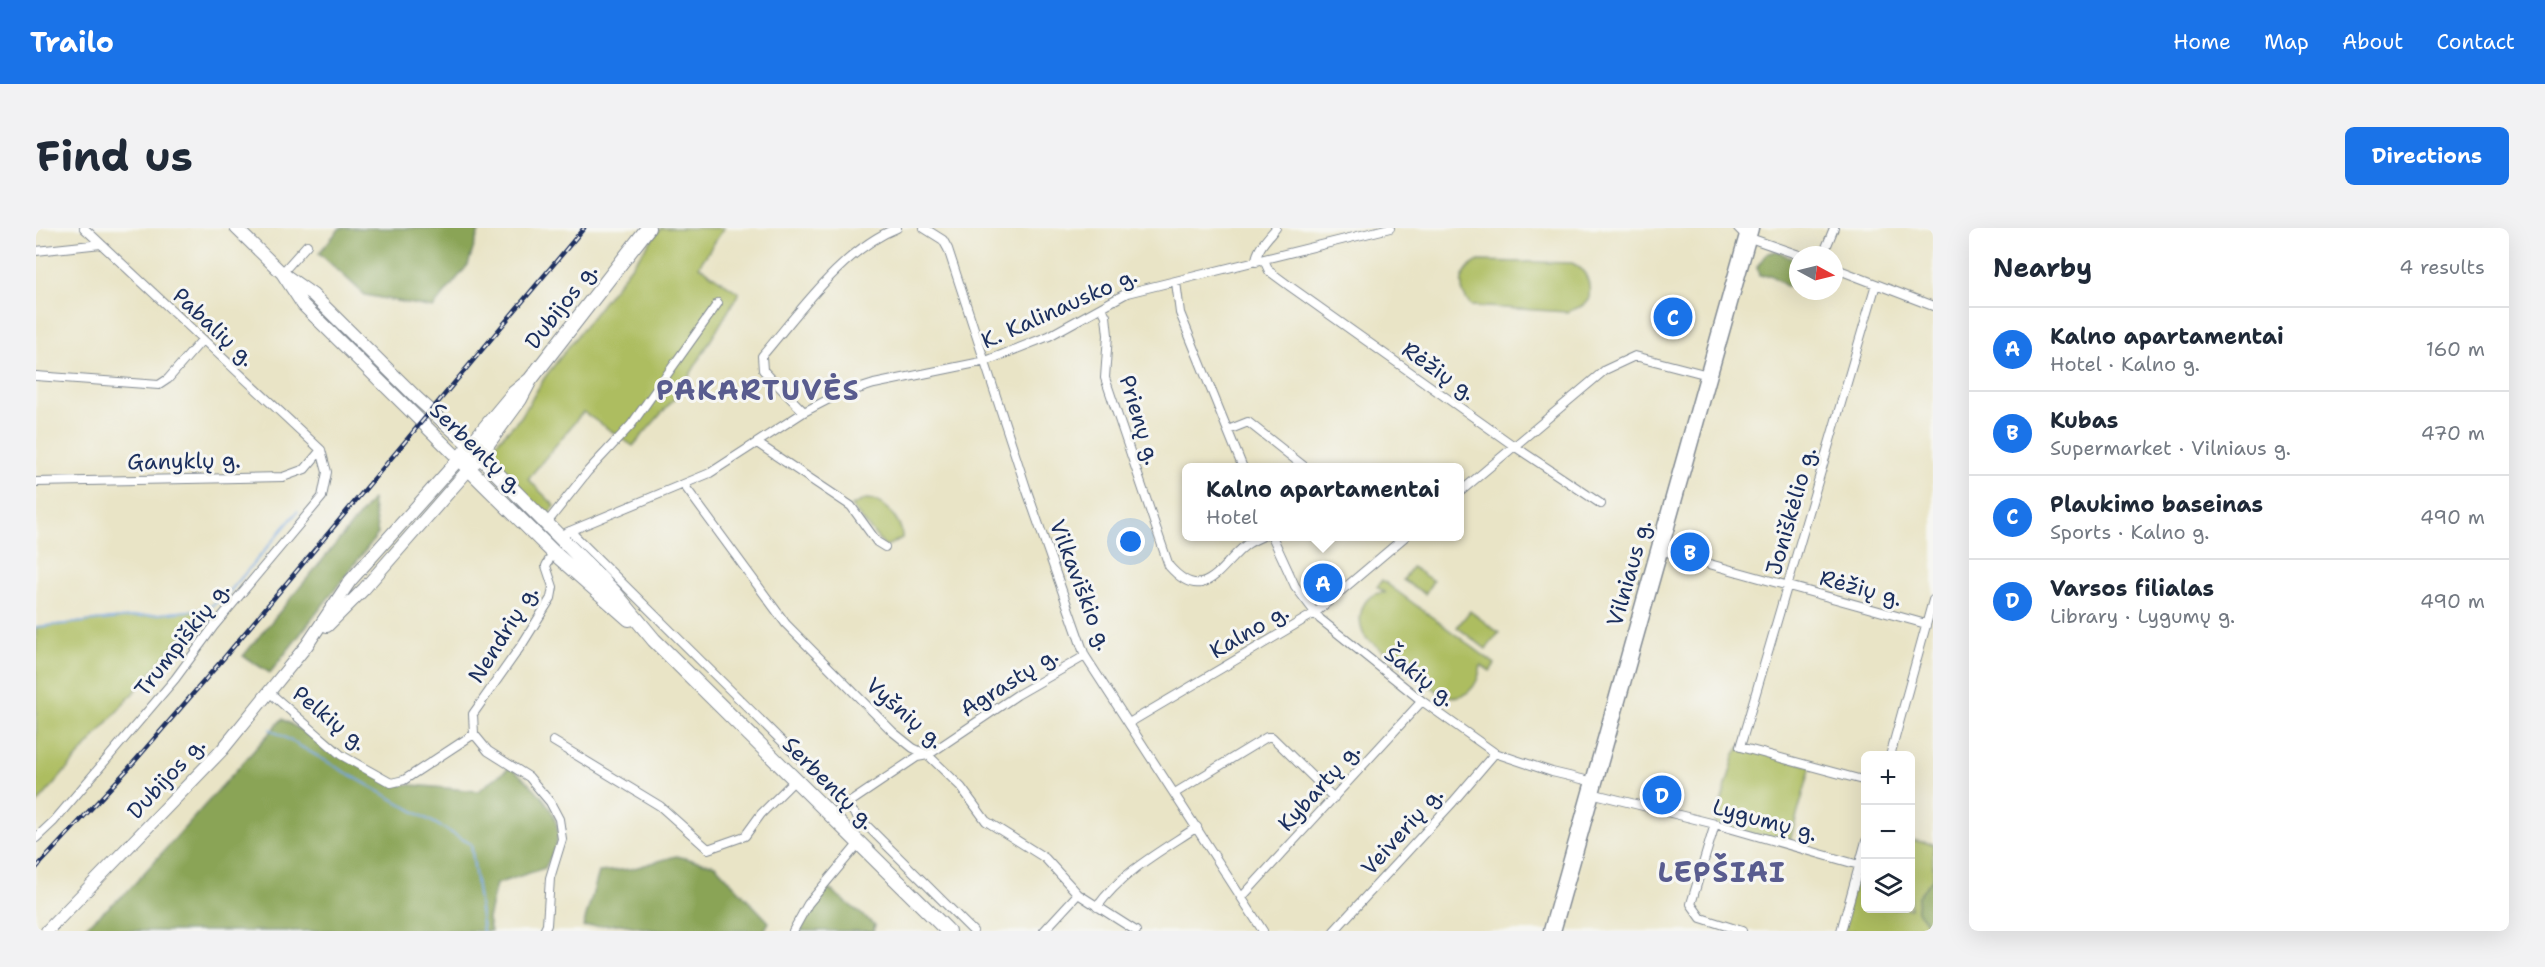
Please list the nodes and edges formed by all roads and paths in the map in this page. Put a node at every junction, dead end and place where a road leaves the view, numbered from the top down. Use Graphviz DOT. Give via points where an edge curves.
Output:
graph roads {
  1 [pos="84,228"];
  2 [pos="236,228"];
  3 [pos="648,228"];
  4 [pos="897,228"];
  5 [pos="924,228"];
  6 [pos="1276,228"];
  7 [pos="1390,228"];
  8 [pos="1834,228"];
  9 [pos="1745,231"];
  10 [pos="101,244"];
  11 [pos="307,245"];
  12 [pos="1827,246"];
  13 [pos="36,251"];
  14 [pos="1789,251"];
  15 [pos="1260,261"];
  16 [pos="1843,271"];
  17 [pos="282,273"];
  18 [pos="1176,282"];
  19 [pos="1876,284"];
  20 [pos="718,303"];
  21 [pos="1933,306"];
  22 [pos="1102,308"];
  23 [pos="202,340"];
  24 [pos="986,361"];
  25 [pos="1708,375"];
  26 [pos="36,376"];
  27 [pos="804,412"];
  28 [pos="1228,430"];
  29 [pos="757,443"];
  30 [pos="1514,446"];
  31 [pos="321,450"];
  32 [pos="475,450"];
  33 [pos="459,459"];
  34 [pos="1241,463"];
  35 [pos="1300,463"];
  36 [pos="469,469"];
  37 [pos="36,482"];
  38 [pos="684,485"];
  39 [pos="1464,489"];
  40 [pos="1601,504"];
  41 [pos="546,524"];
  42 [pos="564,534"];
  43 [pos="1255,541"];
  44 [pos="1274,541"];
  45 [pos="1397,541"];
  46 [pos="885,547"];
  47 [pos="1659,550"];
  48 [pos="553,552"];
  49 [pos="1788,587"];
  50 [pos="1933,600"];
  51 [pos="1315,613"];
  52 [pos="1926,624"];
  53 [pos="654,640"];
  54 [pos="307,645"];
  55 [pos="1085,656"];
  56 [pos="269,692"];
  57 [pos="1422,701"];
  58 [pos="1129,723"];
  59 [pos="474,734"];
  60 [pos="554,741"];
  61 [pos="1891,751"];
  62 [pos="1495,753"];
  63 [pos="928,755"];
  64 [pos="795,780"];
  65 [pos="1861,780"];
  66 [pos="1593,787"];
  67 [pos="1175,793"];
  68 [pos="1334,798"];
  69 [pos="845,804"];
  70 [pos="831,815"];
  71 [pos="1715,824"];
  72 [pos="1197,827"];
  73 [pos="36,838"];
  74 [pos="859,843"];
  75 [pos="1861,857"];
  76 [pos="1859,864"];
  77 [pos="1078,894"];
  78 [pos="1242,897"];
  79 [pos="1097,908"];
  80 [pos="47,931"];
  81 [pos="544,931"];
  82 [pos="793,931"];
  83 [pos="948,931"];
  84 [pos="973,931"];
  85 [pos="1044,931"];
  86 [pos="1136,931"];
  87 [pos="1263,931"];
  88 [pos="1334,931"];
  89 [pos="1552,931"];
  90 [pos="1742,931"];
  91 [pos="1841,931"];
  1 -- 10 [label="street, Pabalių g."];
  2 -- 17 [label="main road, Serbentų g."];
  3 -- 32 [label="main road, Dubijos g." via="530,380 514,393"];
  4 -- 27 [label="street" via="852,256 762,356 763,370"];
  5 -- 24 [label="street, Vilkaviškio g." via="937,235 948,249"];
  6 -- 15 [label="street" via="1255,258"];
  7 -- 15 [label="street, K. Kalinausko g."];
  8 -- 12 [label="street"];
  9 -- 14 [label="street"];
  9 -- 25 [label="highway, Vilniaus g."];
  10 -- 13 [label="street"];
  10 -- 23 [label="street, Pabalių g."];
  11 -- 17 [label="street"];
  15 -- 18 [label="street, K. Kalinausko g."];
  15 -- 30 [label="street, Rėžių g."];
  16 -- 19 [label="street"];
  17 -- 32 [label="main road, Serbentų g." via="313,295"];
  17 -- 33 [label="main road, Serbentų g." via="303,305"];
  18 -- 22 [label="street, K. Kalinausko g." via="1127,293"];
  18 -- 28 [label="street" via="1180,313"];
  19 -- 21 [label="street"];
  19 -- 49 [label="street, Joniškėlio g."];
  20 -- 41 [label="street" via="631,425"];
  22 -- 24 [label="street, K. Kalinausko g." via="1039,341"];
  22 -- 43 [label="street, Prienų g." via="1107,316 1108,335 1105,378 1169,566 1182,578 1206,582"];
  23 -- 26 [label="street" via="168,380 159,385"];
  23 -- 31 [label="street, Pabalių g."];
  24 -- 27 [label="street, K. Kalinausko g." via="874,384 833,397"];
  24 -- 55 [label="street, Vilkaviškio g."];
  25 -- 30 [label="street" via="1635,356 1605,370"];
  25 -- 47 [label="highway, Vilniaus g."];
  27 -- 29 [label="street, K. Kalinausko g."];
  28 -- 34 [label="street"];
  28 -- 35 [label="street" via="1248,422"];
  29 -- 38 [label="street, K. Kalinausko g."];
  29 -- 46 [label="street" via="851,506"];
  30 -- 39 [label="street"];
  30 -- 40 [label="street, Rėžių g."];
  31 -- 37 [label="street, Ganyklų g." via="305,469 283,477"];
  31 -- 73 [label="street, Trumpiškių g." via="327,472 322,497 213,626 175,679"];
  32 -- 33 [label="main road, Dubijos g."];
  32 -- 36 [label="main road, Dubijos g."];
  32 -- 41 [label="main road, Serbentų g."];
  33 -- 36 [label="main road, Serbentų g."];
  33 -- 54 [label="main road, Dubijos g." via="350,581"];
  36 -- 48 [label="main road, Serbentų g."];
  36 -- 54 [label="main road, Dubijos g." via="364,589"];
  38 -- 42 [label="street, K. Kalinausko g."];
  38 -- 63 [label="street, Vyšnių g." via="792,632 893,732"];
  41 -- 42 [label="main road, Serbentų g."];
  42 -- 53 [label="main road, Serbentų g."];
  42 -- 69 [label="street"];
  44 -- 51 [label="street, Šakių g." via="1295,586"];
  45 -- 51 [label="street, Kalno g."];
  47 -- 49 [label="street, Rėžių g."];
  47 -- 66 [label="highway, Vilniaus g."];
  48 -- 53 [label="main road, Serbentų g."];
  48 -- 59 [label="street, Nendrių g." via="546,566 553,587 551,598 473,714"];
  49 -- 52 [label="street, Rėžių g."];
  49 -- 65 [label="street, Joniškėlio g." via="1740,747"];
  50 -- 52 [label="street"];
  51 -- 57 [label="street, Šakių g."];
  51 -- 58 [label="street, Kalno g."];
  52 -- 61 [label="street"];
  53 -- 64 [label="main road, Serbentų g."];
  54 -- 56 [label="main road, Dubijos g."];
  55 -- 58 [label="street, Vilkaviškio g."];
  55 -- 63 [label="street, Agrastų g." via="1017,695"];
  56 -- 59 [label="street, Pelkių g." via="341,755 391,783 404,780"];
  56 -- 80 [label="main road, Dubijos g." via="222,750"];
  57 -- 62 [label="street, Šakių g."];
  57 -- 68 [label="street, Kybartų g."];
  58 -- 67 [label="street, Vilkaviškio g."];
  59 -- 81 [label="street" via="488,751 529,777 559,819 562,839 553,866"];
  60 -- 64 [label="street" via="660,806 708,849 745,836"];
  62 -- 66 [label="street, Šakių g."];
  62 -- 88 [label="street, Veiverių g."];
  63 -- 69 [label="street, Agrastų g." via="917,757"];
  63 -- 77 [label="street, Vyšnių g." via="961,787 986,821 1045,858"];
  64 -- 70 [label="main road, Serbentų g."];
  66 -- 71 [label="street, Lygumų g."];
  66 -- 89 [label="highway, Vilniaus g."];
  67 -- 68 [label="street" via="1272,737"];
  67 -- 72 [label="street, Vilkaviškio g."];
  68 -- 78 [label="street, Kybartų g."];
  69 -- 70 [label="street, Agrastų g."];
  69 -- 84 [label="street"];
  70 -- 74 [label="main road, Serbentų g."];
  71 -- 76 [label="street, Lygumų g."];
  71 -- 90 [label="street" via="1691,904 1701,918"];
  72 -- 78 [label="street, Vilkaviškio g."];
  72 -- 79 [label="street" via="1130,871"];
  74 -- 82 [label="street" via="808,904"];
  74 -- 83 [label="main road, Serbentų g."];
  75 -- 76 [label="street"];
  76 -- 91 [label="street"];
  77 -- 79 [label="street, Vyšnių g."];
  77 -- 85 [label="street"];
  78 -- 87 [label="street, Vilkaviškio g."];
  79 -- 86 [label="street, Vyšnių g."];
}
